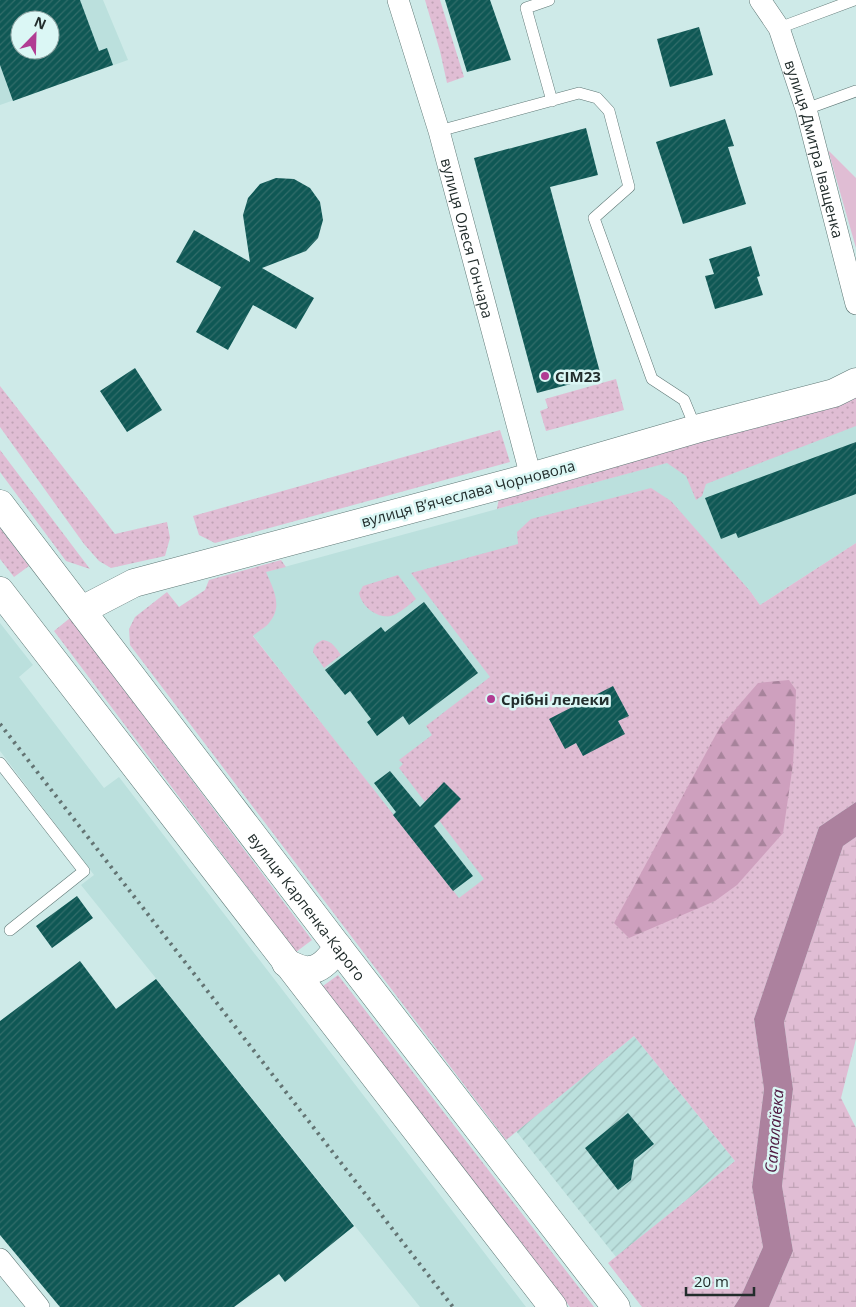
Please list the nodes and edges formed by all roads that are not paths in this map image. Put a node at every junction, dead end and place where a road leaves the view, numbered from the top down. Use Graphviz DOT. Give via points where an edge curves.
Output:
graph roads {
  1 [pos="398,0"];
  2 [pos="549,0"];
  3 [pos="760,0"];
  4 [pos="854,0"];
  5 [pos="779,28"];
  6 [pos="856,91"];
  7 [pos="552,101"];
  8 [pos="806,109"];
  9 [pos="439,131"];
  10 [pos="856,304"];
  11 [pos="856,382"];
  12 [pos="696,429"];
  13 [pos="531,477"];
  14 [pos="0,504"];
  15 [pos="0,591"];
  16 [pos="82,610"];
  17 [pos="0,763"];
  18 [pos="10,930"];
  19 [pos="338,947"];
  20 [pos="286,963"];
  21 [pos="0,1260"];
  22 [pos="39,1307"];
  23 [pos="553,1307"];
  24 [pos="616,1307"];
  1 -- 9 [label="street, вулиця Олеся Гончара"];
  2 -- 7 [label="lane" via="526,8"];
  3 -- 5 [label="street, вулиця Дмитра Іващенка"];
  4 -- 5 [label="lane"];
  5 -- 8 [label="street, вулиця Дмитра Іващенка"];
  6 -- 8 [label="lane"];
  7 -- 9 [label="lane"];
  7 -- 12 [label="lane" via="579,93 597,98 609,111 629,187 594,218 652,379 684,400"];
  8 -- 10 [label="street, вулиця Дмитра Іващенка"];
  9 -- 13 [label="street, вулиця Олеся Гончара"];
  11 -- 12 [label="street, вулиця Вʼячеслава Чорновола" via="834,393"];
  12 -- 13 [label="street, вулиця Вʼячеслава Чорновола"];
  13 -- 16 [label="street, вулиця Вʼячеслава Чорновола" via="134,583"];
  14 -- 16 [label="street, вулиця Карпенка-Карого"];
  15 -- 20 [label="street"];
  16 -- 19 [label="street, вулиця Карпенка-Карого"];
  17 -- 18 [label="lane" via="84,871"];
  19 -- 20 [label="street" via="331,958 311,970"];
  19 -- 24 [label="street, вулиця Карпенка-Карого"];
  20 -- 23 [label="street"];
  21 -- 22 [label="street"];
}
